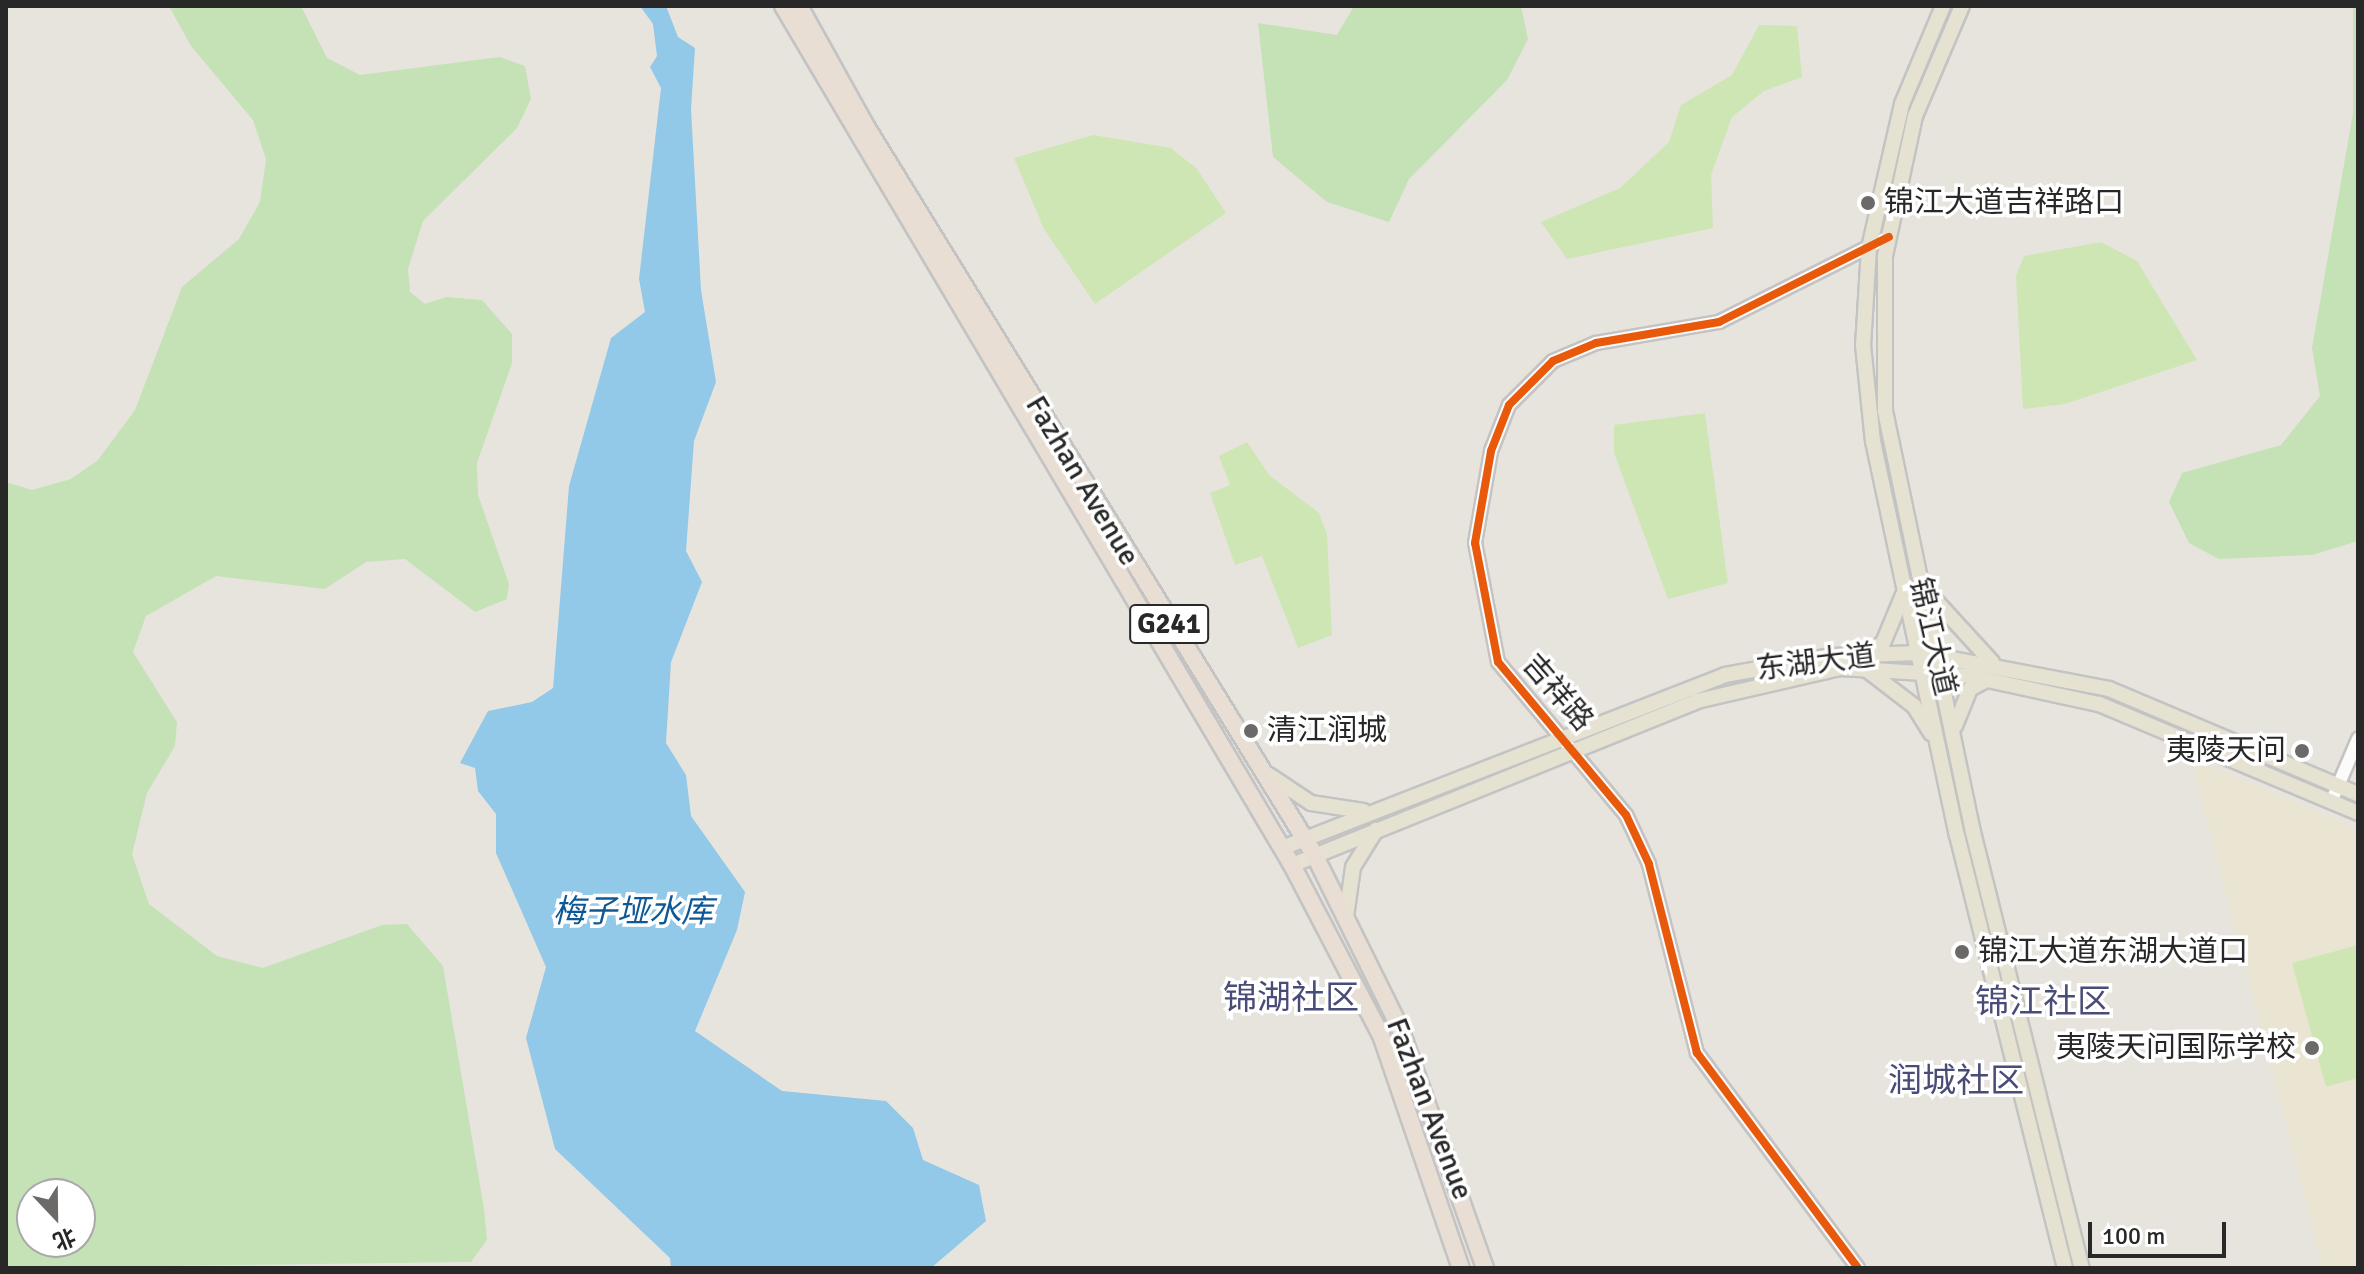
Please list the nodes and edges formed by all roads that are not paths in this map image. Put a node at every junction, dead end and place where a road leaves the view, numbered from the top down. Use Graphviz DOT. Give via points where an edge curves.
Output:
graph roads {
  1 [pos="783,6"];
  2 [pos="799,6"];
  3 [pos="1943,6"];
  4 [pos="1962,6"];
  5 [pos="1889,237"];
  6 [pos="1869,248"];
  7 [pos="1920,582"];
  8 [pos="1904,583"];
  9 [pos="1920,653"];
  10 [pos="1937,655"];
  11 [pos="1865,662"];
  12 [pos="1992,662"];
  13 [pos="1923,673"];
  14 [pos="1942,674"];
  15 [pos="1986,680"];
  16 [pos="1953,735"];
  17 [pos="1563,736"];
  18 [pos="2358,739"];
  19 [pos="1937,741"];
  20 [pos="1575,750"];
  21 [pos="1254,763"];
  22 [pos="2338,785"];
  23 [pos="2358,794"];
  24 [pos="2331,802"];
  25 [pos="1371,811"];
  26 [pos="2358,813"];
  27 [pos="1377,829"];
  28 [pos="1303,838"];
  29 [pos="1282,848"];
  30 [pos="1314,854"];
  31 [pos="1292,865"];
  32 [pos="1346,918"];
  33 [pos="1461,1268"];
  34 [pos="1485,1268"];
  35 [pos="1858,1268"];
  36 [pos="2065,1268"];
  37 [pos="2082,1268"];
  1 -- 29 [label="highway, Fazhan Avenue / G241"];
  2 -- 21 [label="highway, Fazhan Avenue / G241"];
  3 -- 6 [label="main road, 锦江大道" via="1902,104"];
  4 -- 5 [label="main road, 锦江大道" via="1915,116"];
  5 -- 6 [label="street, 吉祥路"];
  5 -- 7 [label="main road, 锦江大道" via="1885,411"];
  6 -- 8 [label="main road, 锦江大道" via="1867,386"];
  6 -- 17 [label="street, 吉祥路" via="1719,322 1596,343 1553,361 1509,405 1491,451 1475,543 1482,597 1498,662"];
  7 -- 10 [label="main road, 锦江大道"];
  7 -- 12 [label="main road" via="1956,631"];
  8 -- 9 [label="main road, 锦江大道"];
  8 -- 11 [label="main road" via="1900,617"];
  9 -- 10 [label="main road, 东湖大道"];
  9 -- 11 [label="main road, 东湖大道"];
  9 -- 13 [label="main road, 锦江大道"];
  10 -- 12 [label="main road, 东湖大道"];
  10 -- 14 [label="main road, 锦江大道"];
  11 -- 13 [label="main road, 东湖大道"];
  11 -- 17 [label="main road, 东湖大道" via="1725,675"];
  11 -- 19 [label="main road" via="1914,706"];
  11 -- 20 [label="main road, 东湖大道" via="1697,701"];
  12 -- 22 [label="main road, 东湖大道" via="2109,689"];
  13 -- 14 [label="main road, 东湖大道"];
  13 -- 19 [label="main road, 锦江大道"];
  14 -- 15 [label="main road, 东湖大道"];
  14 -- 16 [label="main road, 锦江大道"];
  15 -- 16 [label="main road" via="1959,704"];
  15 -- 24 [label="main road, 东湖大道" via="2099,704"];
  16 -- 37 [label="main road, 锦江大道"];
  17 -- 20 [label="street, 吉祥路"];
  17 -- 25 [label="main road, 东湖大道"];
  18 -- 22 [label="street"];
  19 -- 36 [label="main road, 锦江大道"];
  20 -- 27 [label="main road, 东湖大道"];
  20 -- 35 [label="street, 吉祥路" via="1626,815 1649,864 1697,1053 1714,1086"];
  21 -- 25 [label="main road" via="1311,803"];
  21 -- 28 [label="highway, Fazhan Avenue / G241"];
  22 -- 23 [label="main road, 东湖大道"];
  22 -- 24 [label="street"];
  24 -- 26 [label="main road, 东湖大道"];
  25 -- 28 [label="main road, 东湖大道"];
  27 -- 30 [label="main road, 东湖大道"];
  27 -- 32 [label="main road" via="1353,867"];
  28 -- 29 [label="main road, 东湖大道"];
  28 -- 30 [label="highway, Fazhan Avenue / G241"];
  29 -- 31 [label="highway, Fazhan Avenue / G241"];
  30 -- 31 [label="main road, 东湖大道"];
  30 -- 32 [label="highway, Fazhan Avenue / G241"];
  31 -- 33 [label="highway, Fazhan Avenue / G241" via="1381,1035"];
  32 -- 34 [label="highway, Fazhan Avenue / G241" via="1400,1028"];
}
